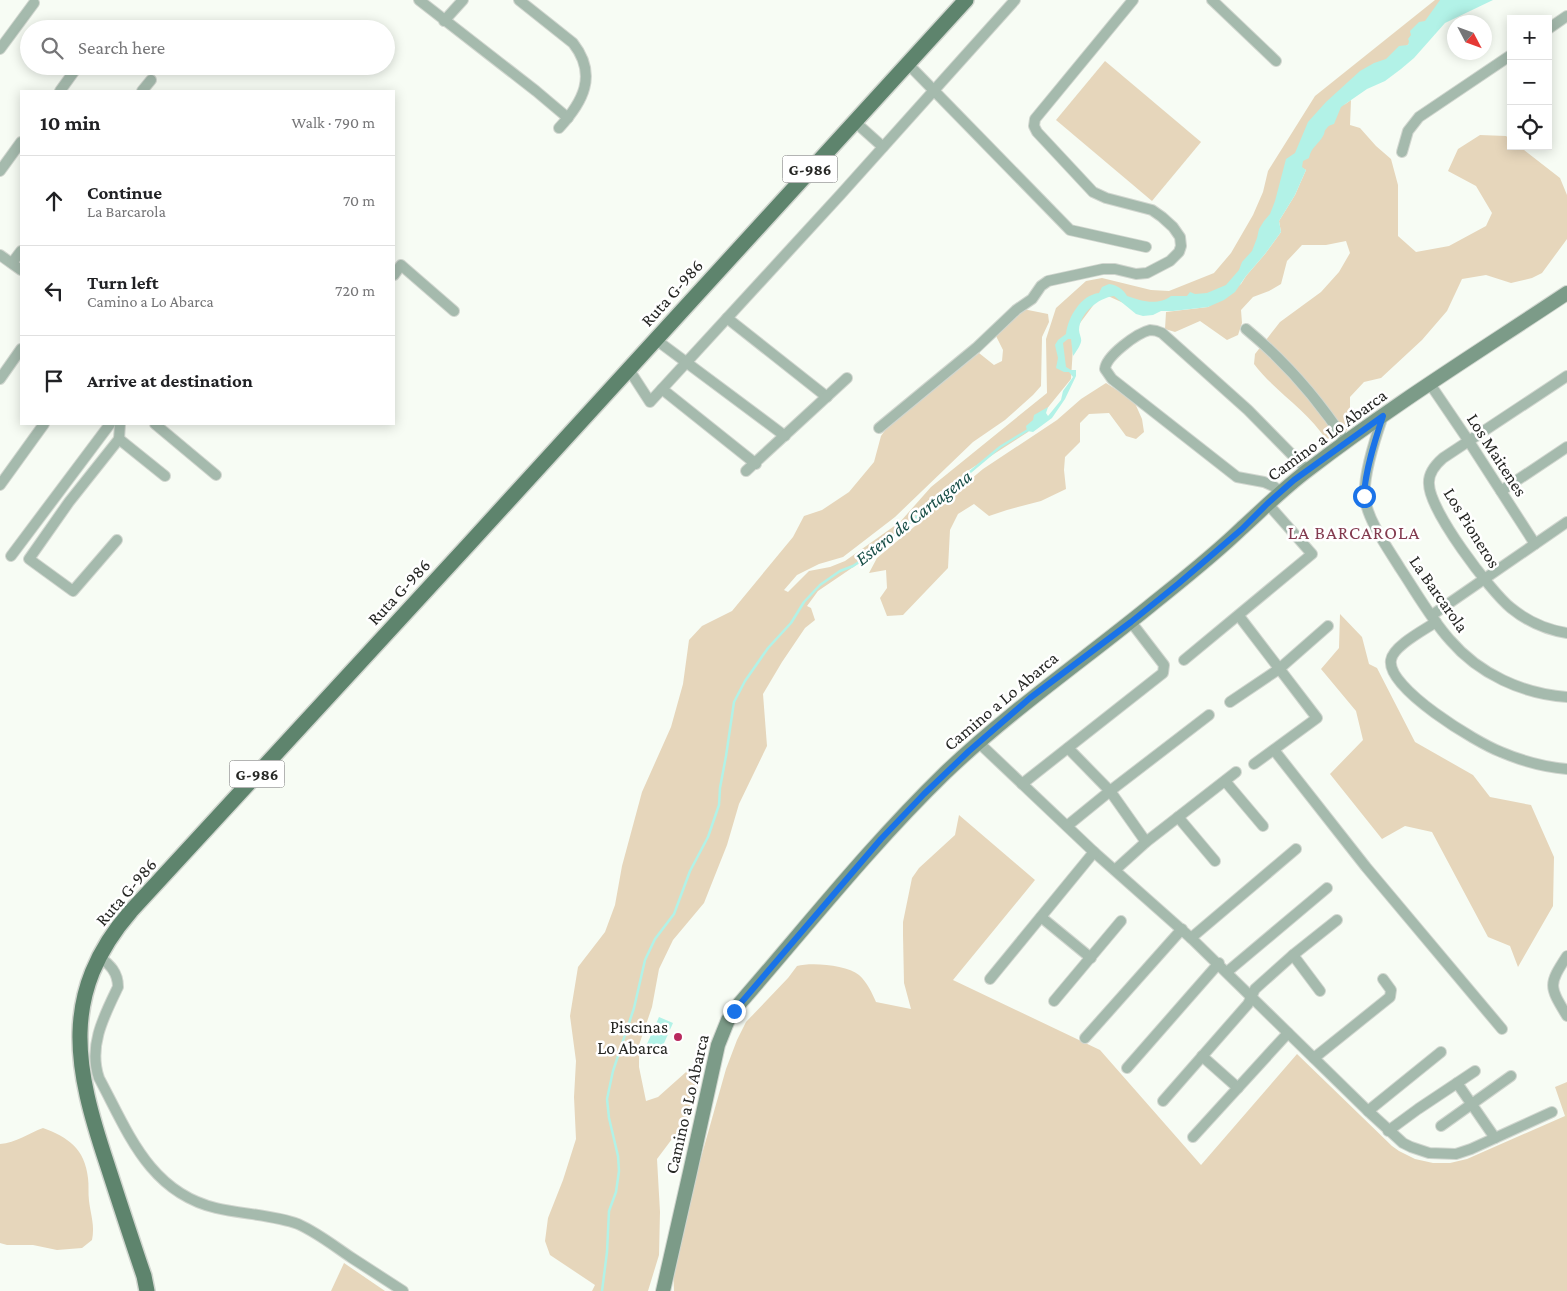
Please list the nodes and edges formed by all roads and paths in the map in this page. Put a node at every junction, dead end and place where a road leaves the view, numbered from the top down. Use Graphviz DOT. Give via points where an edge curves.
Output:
graph roads {
  1 [pos="419,0"];
  2 [pos="464,0"];
  3 [pos="519,0"];
  4 [pos="966,0"];
  5 [pos="1015,0"];
  6 [pos="1133,0"];
  7 [pos="1212,0"];
  8 [pos="34,2"];
  9 [pos="1567,16"];
  10 [pos="21,20"];
  11 [pos="444,20"];
  12 [pos="20,21"];
  13 [pos="1552,26"];
  14 [pos="0,49"];
  15 [pos="1507,57"];
  16 [pos="1276,60"];
  17 [pos="908,63"];
  18 [pos="72,75"];
  19 [pos="151,80"];
  20 [pos="61,90"];
  21 [pos="143,90"];
  22 [pos="934,90"];
  23 [pos="568,118"];
  24 [pos="854,121"];
  25 [pos="560,128"];
  26 [pos="20,143"];
  27 [pos="883,147"];
  28 [pos="1402,152"];
  29 [pos="0,171"];
  30 [pos="1146,247"];
  31 [pos="20,252"];
  32 [pos="0,255"];
  33 [pos="12,263"];
  34 [pos="20,269"];
  35 [pos="395,274"];
  36 [pos="1567,293"];
  37 [pos="454,311"];
  38 [pos="727,318"];
  39 [pos="1246,329"];
  40 [pos="655,340"];
  41 [pos="20,350"];
  42 [pos="686,362"];
  43 [pos="628,368"];
  44 [pos="1567,376"];
  45 [pos="846,378"];
  46 [pos="0,379"];
  47 [pos="1430,384"];
  48 [pos="662,389"];
  49 [pos="827,397"];
  50 [pos="1383,416"];
  51 [pos="43,425"];
  52 [pos="109,425"];
  53 [pos="120,425"];
  54 [pos="156,425"];
  55 [pos="879,428"];
  56 [pos="785,436"];
  57 [pos="118,439"];
  58 [pos="1468,440"];
  59 [pos="1346,442"];
  60 [pos="1567,447"];
  61 [pos="756,464"];
  62 [pos="1308,470"];
  63 [pos="746,471"];
  64 [pos="216,475"];
  65 [pos="165,476"];
  66 [pos="0,485"];
  67 [pos="1501,491"];
  68 [pos="1281,492"];
  69 [pos="1267,504"];
  70 [pos="1567,522"];
  71 [pos="117,540"];
  72 [pos="1535,544"];
  73 [pos="29,559"];
  74 [pos="1484,580"];
  75 [pos="1239,616"];
  76 [pos="1434,619"];
  77 [pos="1131,622"];
  78 [pos="1328,626"];
  79 [pos="1567,633"];
  80 [pos="1184,660"];
  81 [pos="1279,669"];
  82 [pos="1567,697"];
  83 [pos="1230,702"];
  84 [pos="1209,716"];
  85 [pos="978,742"];
  86 [pos="1068,748"];
  87 [pos="1274,750"];
  88 [pos="1254,764"];
  89 [pos="1567,769"];
  90 [pos="1236,772"];
  91 [pos="1225,781"];
  92 [pos="1022,784"];
  93 [pos="1110,791"];
  94 [pos="1178,817"];
  95 [pos="1067,826"];
  96 [pos="1263,826"];
  97 [pos="1146,842"];
  98 [pos="1296,849"];
  99 [pos="1094,852"];
  100 [pos="1215,861"];
  101 [pos="1114,870"];
  102 [pos="1327,888"];
  103 [pos="1041,917"];
  104 [pos="1337,920"];
  105 [pos="1121,921"];
  106 [pos="1182,929"];
  107 [pos="1191,938"];
  108 [pos="1293,955"];
  109 [pos="99,956"];
  110 [pos="1567,956"];
  111 [pos="1090,958"];
  112 [pos="1219,963"];
  113 [pos="1227,972"];
  114 [pos="990,979"];
  115 [pos="1383,979"];
  116 [pos="1320,991"];
  117 [pos="1252,996"];
  118 [pos="1555,996"];
  119 [pos="1054,1001"];
  120 [pos="1567,1005"];
  121 [pos="1567,1016"];
  122 [pos="1502,1029"];
  123 [pos="1288,1033"];
  124 [pos="1085,1038"];
  125 [pos="1441,1052"];
  126 [pos="1202,1056"];
  127 [pos="1314,1058"];
  128 [pos="1127,1068"];
  129 [pos="1475,1071"];
  130 [pos="1512,1076"];
  131 [pos="1457,1083"];
  132 [pos="1238,1088"];
  133 [pos="1163,1100"];
  134 [pos="1472,1104"];
  135 [pos="1368,1111"];
  136 [pos="1552,1112"];
  137 [pos="1440,1126"];
  138 [pos="1388,1131"];
  139 [pos="1193,1137"];
  140 [pos="1495,1138"];
  141 [pos="146,1291"];
  142 [pos="403,1291"];
  143 [pos="663,1291"];
  1 -- 11 [label="street"];
  2 -- 11 [label="street"];
  3 -- 23 [label="street" via="567,38 581,56 585,86 578,106"];
  4 -- 17 [label="main road, Ruta G-986 / G-986"];
  5 -- 22 [label="street"];
  6 -- 55 [label="street" via="1035,119 1034,126 1093,192 1152,210 1162,217 1180,237 1179,252 1170,261 1147,273 1103,269 1048,281 976,348"];
  7 -- 16 [label="street"];
  8 -- 10 [label="street"];
  9 -- 13 [label="street"];
  11 -- 23 [label="street"];
  12 -- 14 [label="street"];
  15 -- 28 [label="street" via="1419,117 1408,131"];
  17 -- 22 [label="street"];
  17 -- 24 [label="main road, Ruta G-986 / G-986"];
  18 -- 20 [label="street"];
  19 -- 21 [label="street"];
  22 -- 27 [label="street"];
  22 -- 30 [label="street" via="1070,230"];
  23 -- 25 [label="street"];
  24 -- 27 [label="street"];
  24 -- 40 [label="main road, Ruta G-986 / G-986"];
  26 -- 29 [label="street"];
  27 -- 38 [label="street"];
  31 -- 33 [label="street"];
  32 -- 33 [label="street"];
  33 -- 34 [label="street"];
  35 -- 37 [label="street" via="401,265"];
  36 -- 47 [label="main road, Camino a Lo Abarca"];
  38 -- 42 [label="street"];
  38 -- 49 [label="street"];
  39 -- 59 [label="street" via="1301,381"];
  40 -- 42 [label="street"];
  40 -- 43 [label="main road, Ruta G-986 / G-986"];
  41 -- 46 [label="street"];
  42 -- 48 [label="street"];
  42 -- 56 [label="street"];
  43 -- 48 [label="street" via="650,402"];
  43 -- 109 [label="main road, Ruta G-986 / G-986" via="131,911"];
  44 -- 58 [label="street, Los Pioneros"];
  45 -- 49 [label="street"];
  47 -- 50 [label="main road, Camino a Lo Abarca"];
  47 -- 58 [label="street, Los Maitenes"];
  48 -- 61 [label="street"];
  49 -- 56 [label="street"];
  50 -- 59 [label="main road, Camino a Lo Abarca"];
  50 -- 76 [label="street, La Barcarola" via="1366,480 1366,504 1390,552"];
  51 -- 66 [label="street"];
  52 -- 73 [label="street" via="13,552"];
  53 -- 57 [label="street"];
  54 -- 64 [label="street"];
  56 -- 61 [label="street"];
  57 -- 65 [label="street"];
  57 -- 73 [label="street"];
  58 -- 67 [label="street, Los Maitenes"];
  58 -- 74 [label="street, Los Pioneros" via="1438,461 1428,485 1441,516"];
  59 -- 62 [label="main road, Camino a Lo Abarca"];
  60 -- 67 [label="street"];
  61 -- 63 [label="street"];
  62 -- 68 [label="main road, Camino a Lo Abarca"];
  62 -- 68 [label="street" via="1248,410 1162,333 1148,331 1125,344 1106,362 1106,372 1112,379 1237,477 1264,482"];
  67 -- 72 [label="street, Los Maitenes"];
  68 -- 69 [label="main road, Camino a Lo Abarca"];
  69 -- 75 [label="street" via="1312,554"];
  69 -- 77 [label="main road, Camino a Lo Abarca"];
  70 -- 72 [label="street"];
  71 -- 73 [label="street" via="73,590"];
  72 -- 74 [label="street"];
  74 -- 76 [label="street"];
  74 -- 79 [label="street, Los Pioneros" via="1521,616"];
  75 -- 80 [label="street"];
  75 -- 81 [label="street"];
  76 -- 82 [label="street, La Barcarola" via="1459,650 1495,676 1535,692"];
  76 -- 89 [label="street" via="1393,654 1391,670 1404,687 1431,710 1485,745 1528,762"];
  77 -- 85 [label="main road, Camino a Lo Abarca" via="1030,698"];
  77 -- 86 [label="street" via="1164,665 1164,670"];
  78 -- 81 [label="street"];
  81 -- 83 [label="street"];
  81 -- 87 [label="street" via="1317,718"];
  84 -- 93 [label="street"];
  85 -- 92 [label="street"];
  85 -- 143 [label="main road, Camino a Lo Abarca" via="881,839 728,1020 718,1045"];
  86 -- 92 [label="street"];
  86 -- 93 [label="street"];
  87 -- 88 [label="street"];
  87 -- 122 [label="street" via="1366,867"];
  90 -- 91 [label="street"];
  91 -- 94 [label="street"];
  91 -- 96 [label="street"];
  92 -- 95 [label="street"];
  93 -- 95 [label="street"];
  93 -- 97 [label="street"];
  94 -- 97 [label="street"];
  94 -- 100 [label="street"];
  95 -- 99 [label="street"];
  97 -- 101 [label="street"];
  98 -- 107 [label="street"];
  99 -- 101 [label="street"];
  99 -- 103 [label="street"];
  101 -- 106 [label="street"];
  102 -- 113 [label="street"];
  103 -- 111 [label="street"];
  103 -- 114 [label="street"];
  104 -- 108 [label="street"];
  105 -- 111 [label="street"];
  106 -- 107 [label="street"];
  106 -- 124 [label="street"];
  107 -- 112 [label="street"];
  108 -- 116 [label="street"];
  108 -- 117 [label="street" via="1255,989"];
  109 -- 141 [label="main road, Ruta G-986 / G-986" via="81,1013 79,1043 82,1071 98,1138 144,1276"];
  109 -- 142 [label="street" via="112,968 118,987 96,1040 97,1071 142,1156 158,1176 179,1193 200,1203 297,1224 324,1238"];
  110 -- 118 [label="street" via="1554,978"];
  111 -- 119 [label="street"];
  112 -- 113 [label="street"];
  112 -- 128 [label="street"];
  113 -- 117 [label="street"];
  115 -- 127 [label="street" via="1391,990 1390,997"];
  117 -- 123 [label="street"];
  117 -- 126 [label="street"];
  118 -- 120 [label="street"];
  118 -- 121 [label="street"];
  123 -- 127 [label="street"];
  123 -- 132 [label="street"];
  125 -- 135 [label="street"];
  126 -- 132 [label="street"];
  126 -- 133 [label="street"];
  127 -- 135 [label="street"];
  129 -- 131 [label="street"];
  130 -- 134 [label="street"];
  131 -- 134 [label="street"];
  131 -- 138 [label="street"];
  132 -- 139 [label="street"];
  134 -- 137 [label="street"];
  134 -- 140 [label="street"];
  135 -- 138 [label="street"];
  136 -- 140 [label="street"];
  138 -- 140 [label="street" via="1411,1147 1438,1154 1464,1152"];
}
